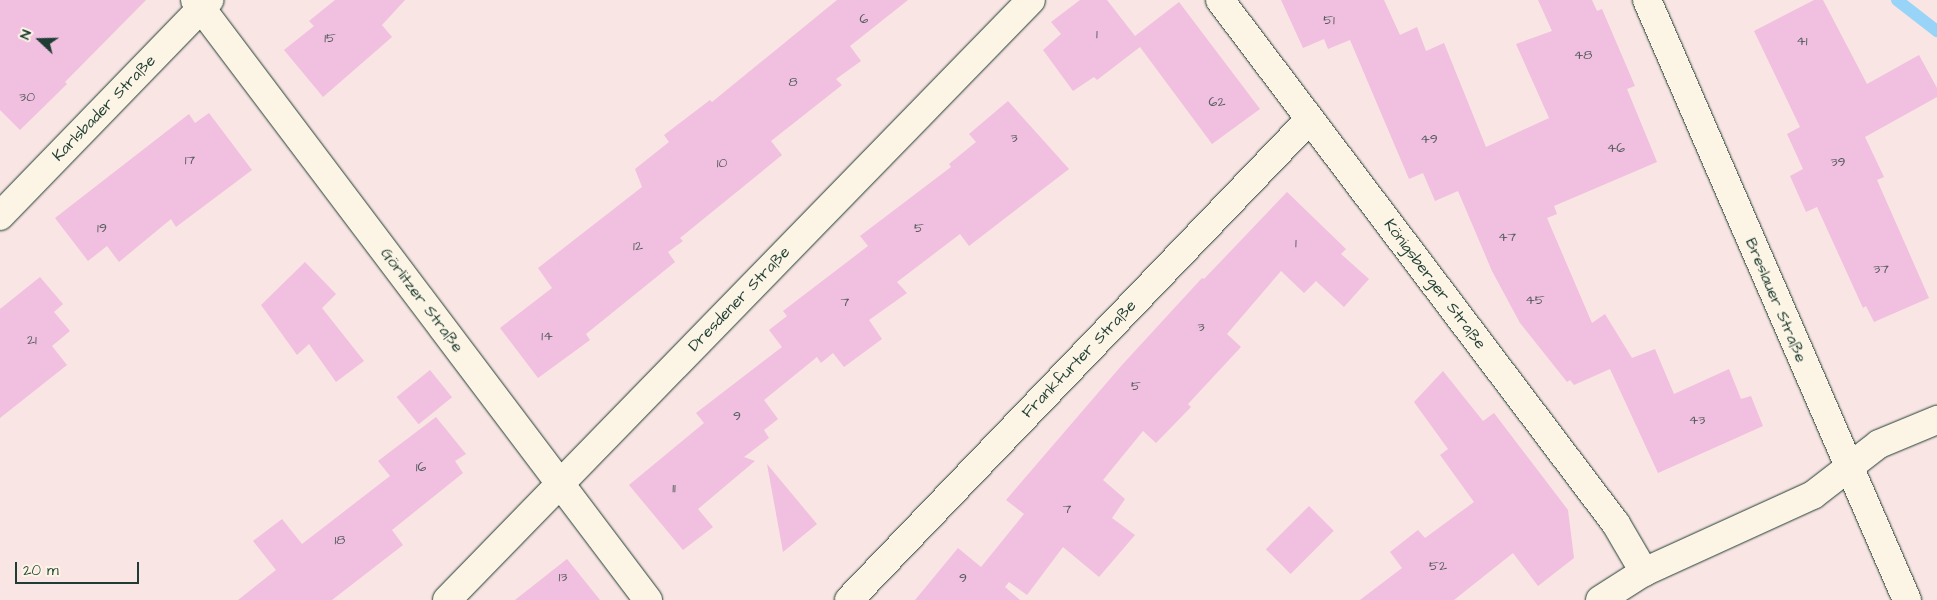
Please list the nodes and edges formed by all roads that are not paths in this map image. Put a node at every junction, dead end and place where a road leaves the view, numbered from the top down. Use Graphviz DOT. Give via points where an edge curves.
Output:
graph roads {
  1 [pos="1032,0"];
  2 [pos="1220,0"];
  3 [pos="1647,0"];
  4 [pos="202,3"];
  5 [pos="1310,118"];
  6 [pos="0,216"];
  7 [pos="1937,420"];
  8 [pos="1848,466"];
  9 [pos="560,483"];
  10 [pos="1644,572"];
  11 [pos="447,600"];
  12 [pos="648,600"];
  13 [pos="849,600"];
  14 [pos="1600,600"];
  15 [pos="1906,600"];
  1 -- 9 [label="street, Dresdener Straße"];
  2 -- 5 [label="street, Königsberger Straße"];
  3 -- 8 [label="street, Breslauer Straße"];
  4 -- 6 [label="street, Karlsbader Straße"];
  4 -- 9 [label="street, Görlitzer Straße"];
  5 -- 10 [label="street, Königsberger Straße" via="1616,524"];
  5 -- 13 [label="street, Frankfurter Straße"];
  7 -- 8 [label="street" via="1879,444"];
  8 -- 10 [label="street" via="1813,495"];
  8 -- 15 [label="street, Breslauer Straße"];
  9 -- 11 [label="street, Dresdener Straße"];
  9 -- 12 [label="street, Görlitzer Straße"];
  10 -- 14 [label="street"];
}
